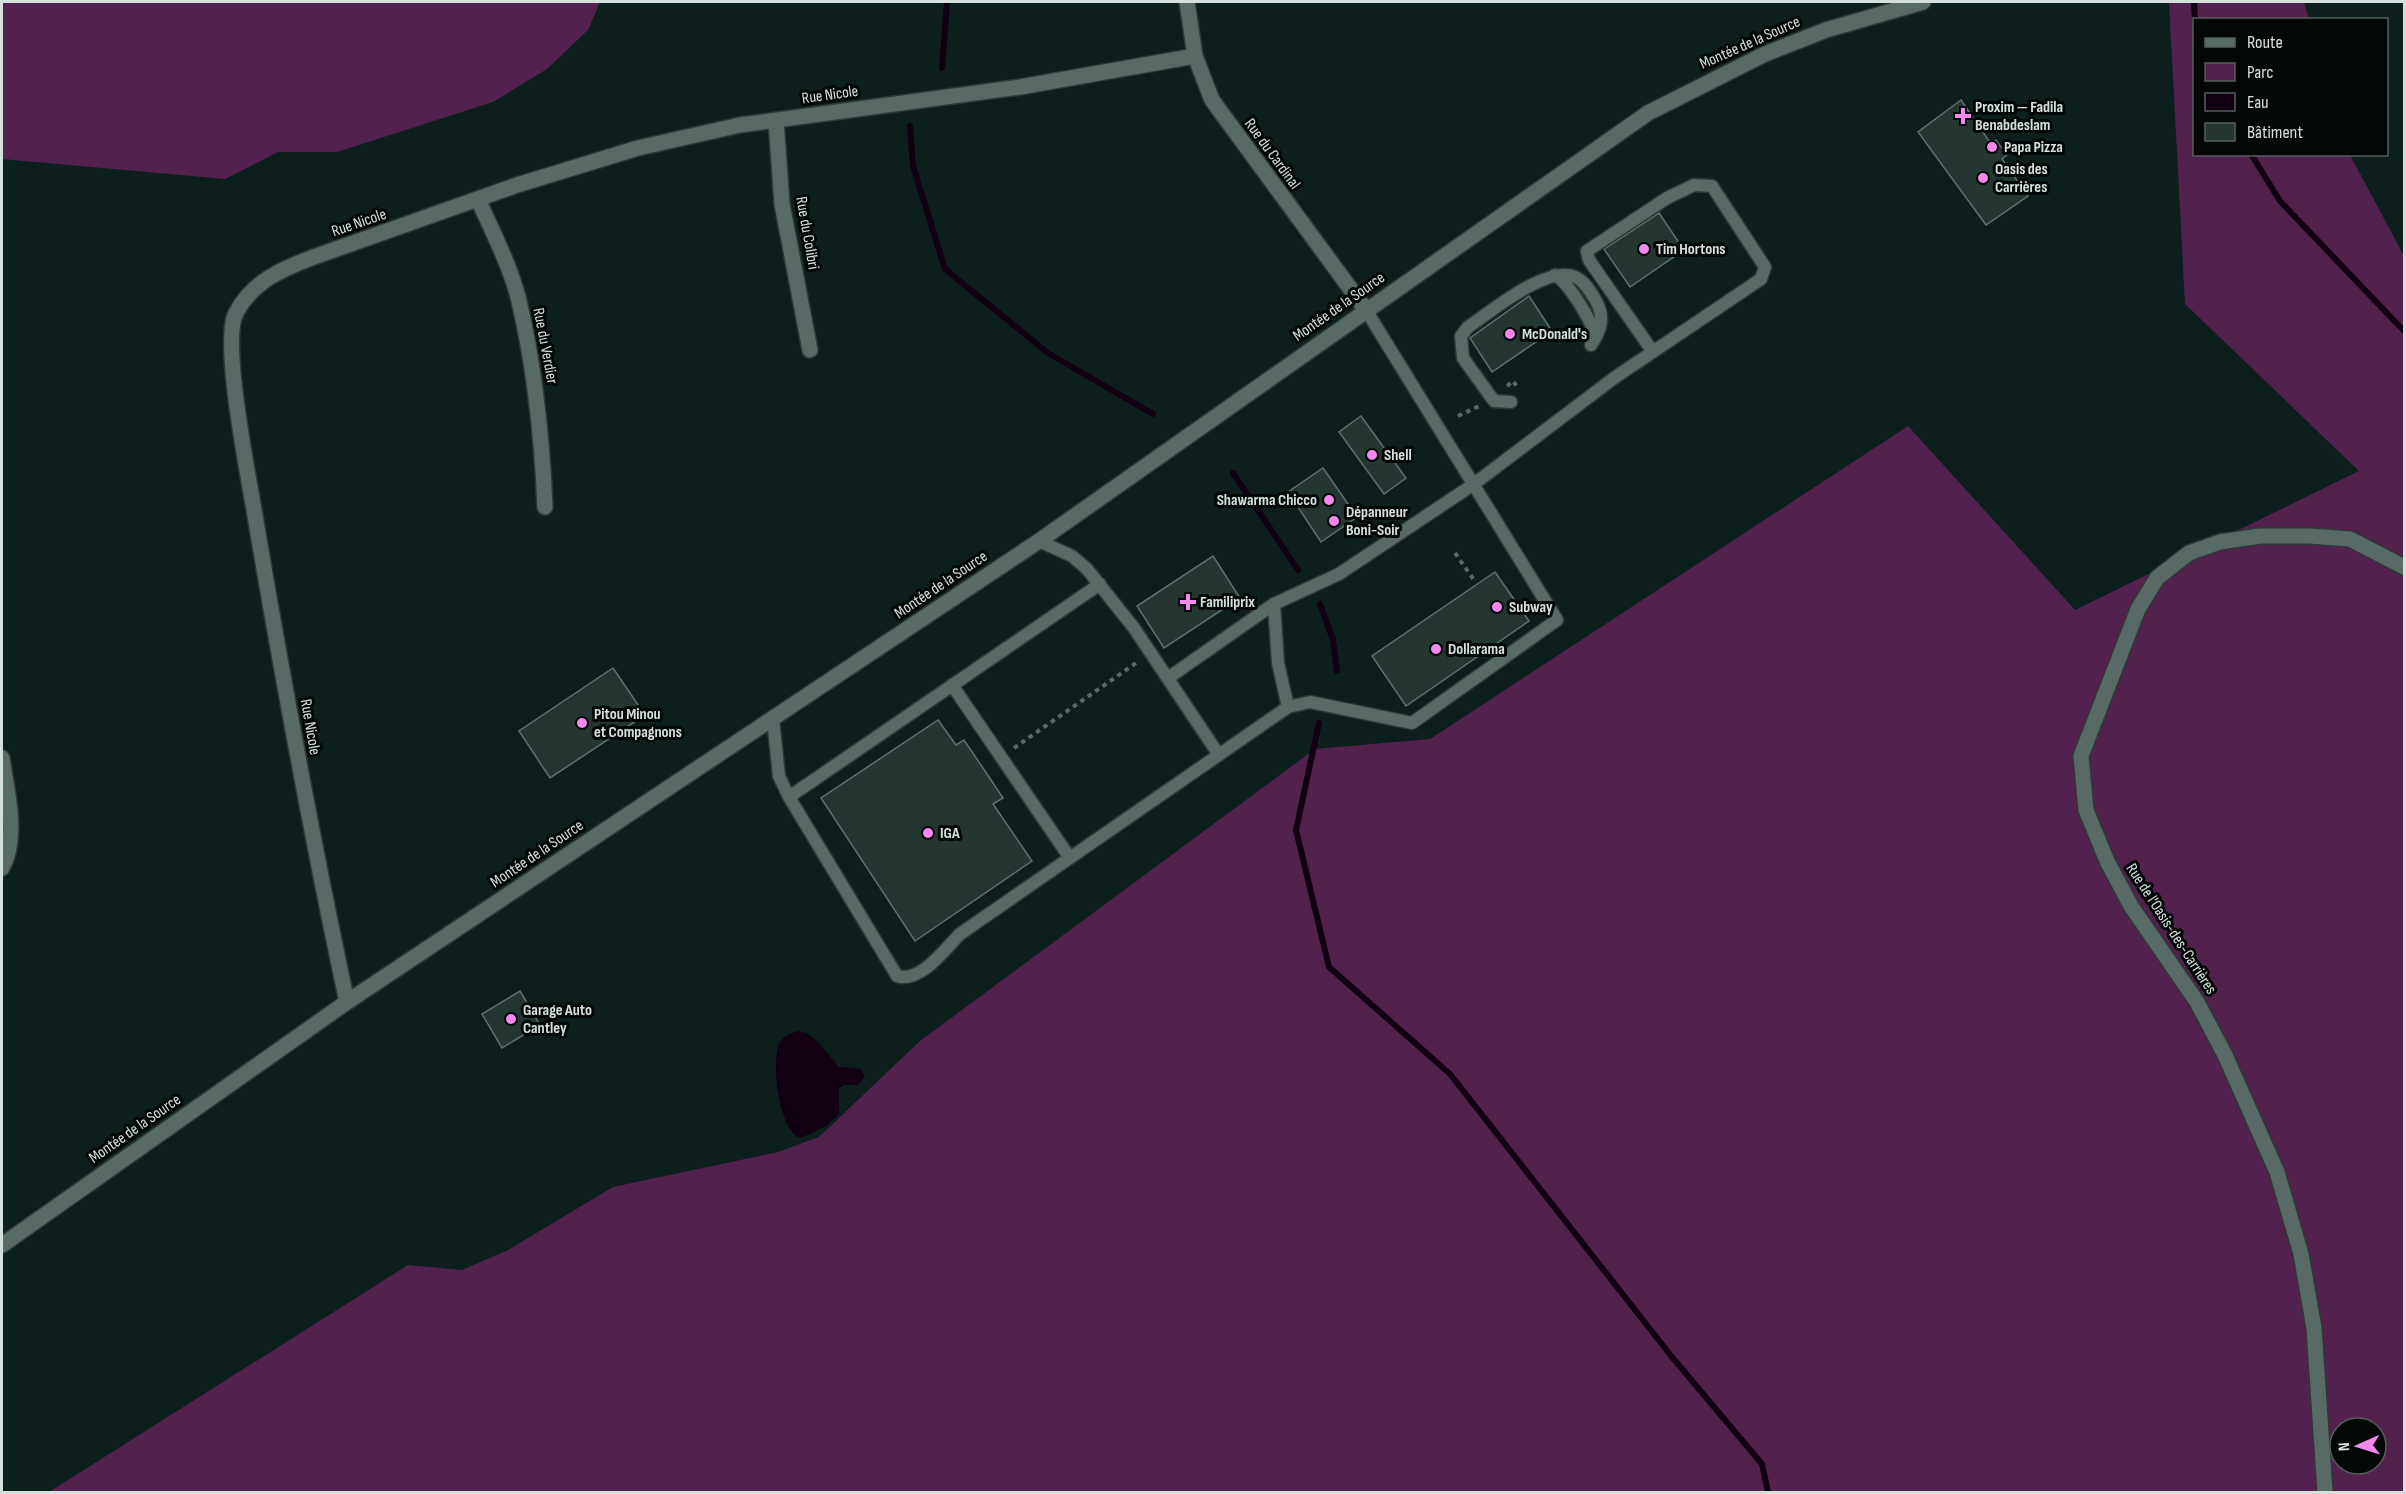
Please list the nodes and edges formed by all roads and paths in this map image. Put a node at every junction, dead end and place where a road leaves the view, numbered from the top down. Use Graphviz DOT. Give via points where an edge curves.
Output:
graph roads {
  1 [pos="1187,2"];
  2 [pos="1923,2"];
  3 [pos="1195,56"];
  4 [pos="776,121"];
  5 [pos="478,199"];
  6 [pos="1366,310"];
  7 [pos="1593,341"];
  8 [pos="810,350"];
  9 [pos="1653,352"];
  10 [pos="1511,402"];
  11 [pos="1469,412"];
  12 [pos="1458,416"];
  13 [pos="1474,484"];
  14 [pos="545,507"];
  15 [pos="1039,541"];
  16 [pos="1455,553"];
  17 [pos="2404,567"];
  18 [pos="1474,580"];
  19 [pos="1100,584"];
  20 [pos="1274,604"];
  21 [pos="1151,652"];
  22 [pos="1168,678"];
  23 [pos="952,685"];
  24 [pos="1288,707"];
  25 [pos="773,718"];
  26 [pos="1014,748"];
  27 [pos="1219,754"];
  28 [pos="2,758"];
  29 [pos="789,797"];
  30 [pos="1070,858"];
  31 [pos="2,868"];
  32 [pos="347,1002"];
  33 [pos="2,1245"];
  34 [pos="2325,1492"];
  1 -- 3 [label="street, Rue du Cardinal"];
  2 -- 6 [label="street, Montée de la Source" via="1826,30 1765,54 1648,113"];
  3 -- 4 [label="street, Rue Nicole" via="1020,87"];
  3 -- 6 [label="street, Rue du Cardinal" via="1218,110"];
  4 -- 5 [label="street, Rue Nicole" via="638,148"];
  4 -- 8 [label="street, Rue du Colibri" via="782,204"];
  5 -- 14 [label="street, Rue du Verdier" via="517,296 535,383"];
  5 -- 32 [label="street, Rue Nicole" via="279,270 249,296 236,313 231,329 243,444 293,738"];
  6 -- 13 [label="lane"];
  6 -- 15 [label="street, Montée de la Source"];
  7 -- 10 [label="lane" via="1603,318 1591,293 1579,279 1555,274 1468,327 1461,336 1463,358 1494,401"];
  9 -- 9 [label="lane" via="1761,279 1765,267 1712,186 1694,185 1667,198 1587,251 1589,260"];
  9 -- 13 [label="lane"];
  11 -- 12 [label="path"];
  13 -- 20 [label="lane" via="1339,574"];
  13 -- 24 [label="lane" via="1557,620 1412,723 1310,702"];
  15 -- 19 [label="lane" via="1072,556"];
  15 -- 25 [label="street, Montée de la Source"];
  16 -- 18 [label="path"];
  17 -- 34 [label="street, Rue de l'Oasis-des-Carrières" via="2350,539 2310,536 2220,542 2188,553 2157,578 2138,609 2081,756 2086,810 2107,861 2131,906 2197,1002 2277,1172 2301,1254 2314,1328"];
  19 -- 21 [label="lane"];
  19 -- 23 [label="lane"];
  20 -- 22 [label="lane"];
  20 -- 24 [label="lane" via="1278,663"];
  21 -- 22 [label="lane"];
  21 -- 26 [label="path"];
  22 -- 27 [label="lane"];
  23 -- 29 [label="lane"];
  23 -- 30 [label="lane"];
  24 -- 27 [label="lane"];
  25 -- 29 [label="lane" via="779,776"];
  25 -- 32 [label="street, Montée de la Source"];
  27 -- 30 [label="lane"];
  28 -- 31 [label="street" via="10,847"];
  29 -- 30 [label="lane" via="897,976 903,978 918,973 960,934"];
  32 -- 33 [label="street, Montée de la Source"];
}
